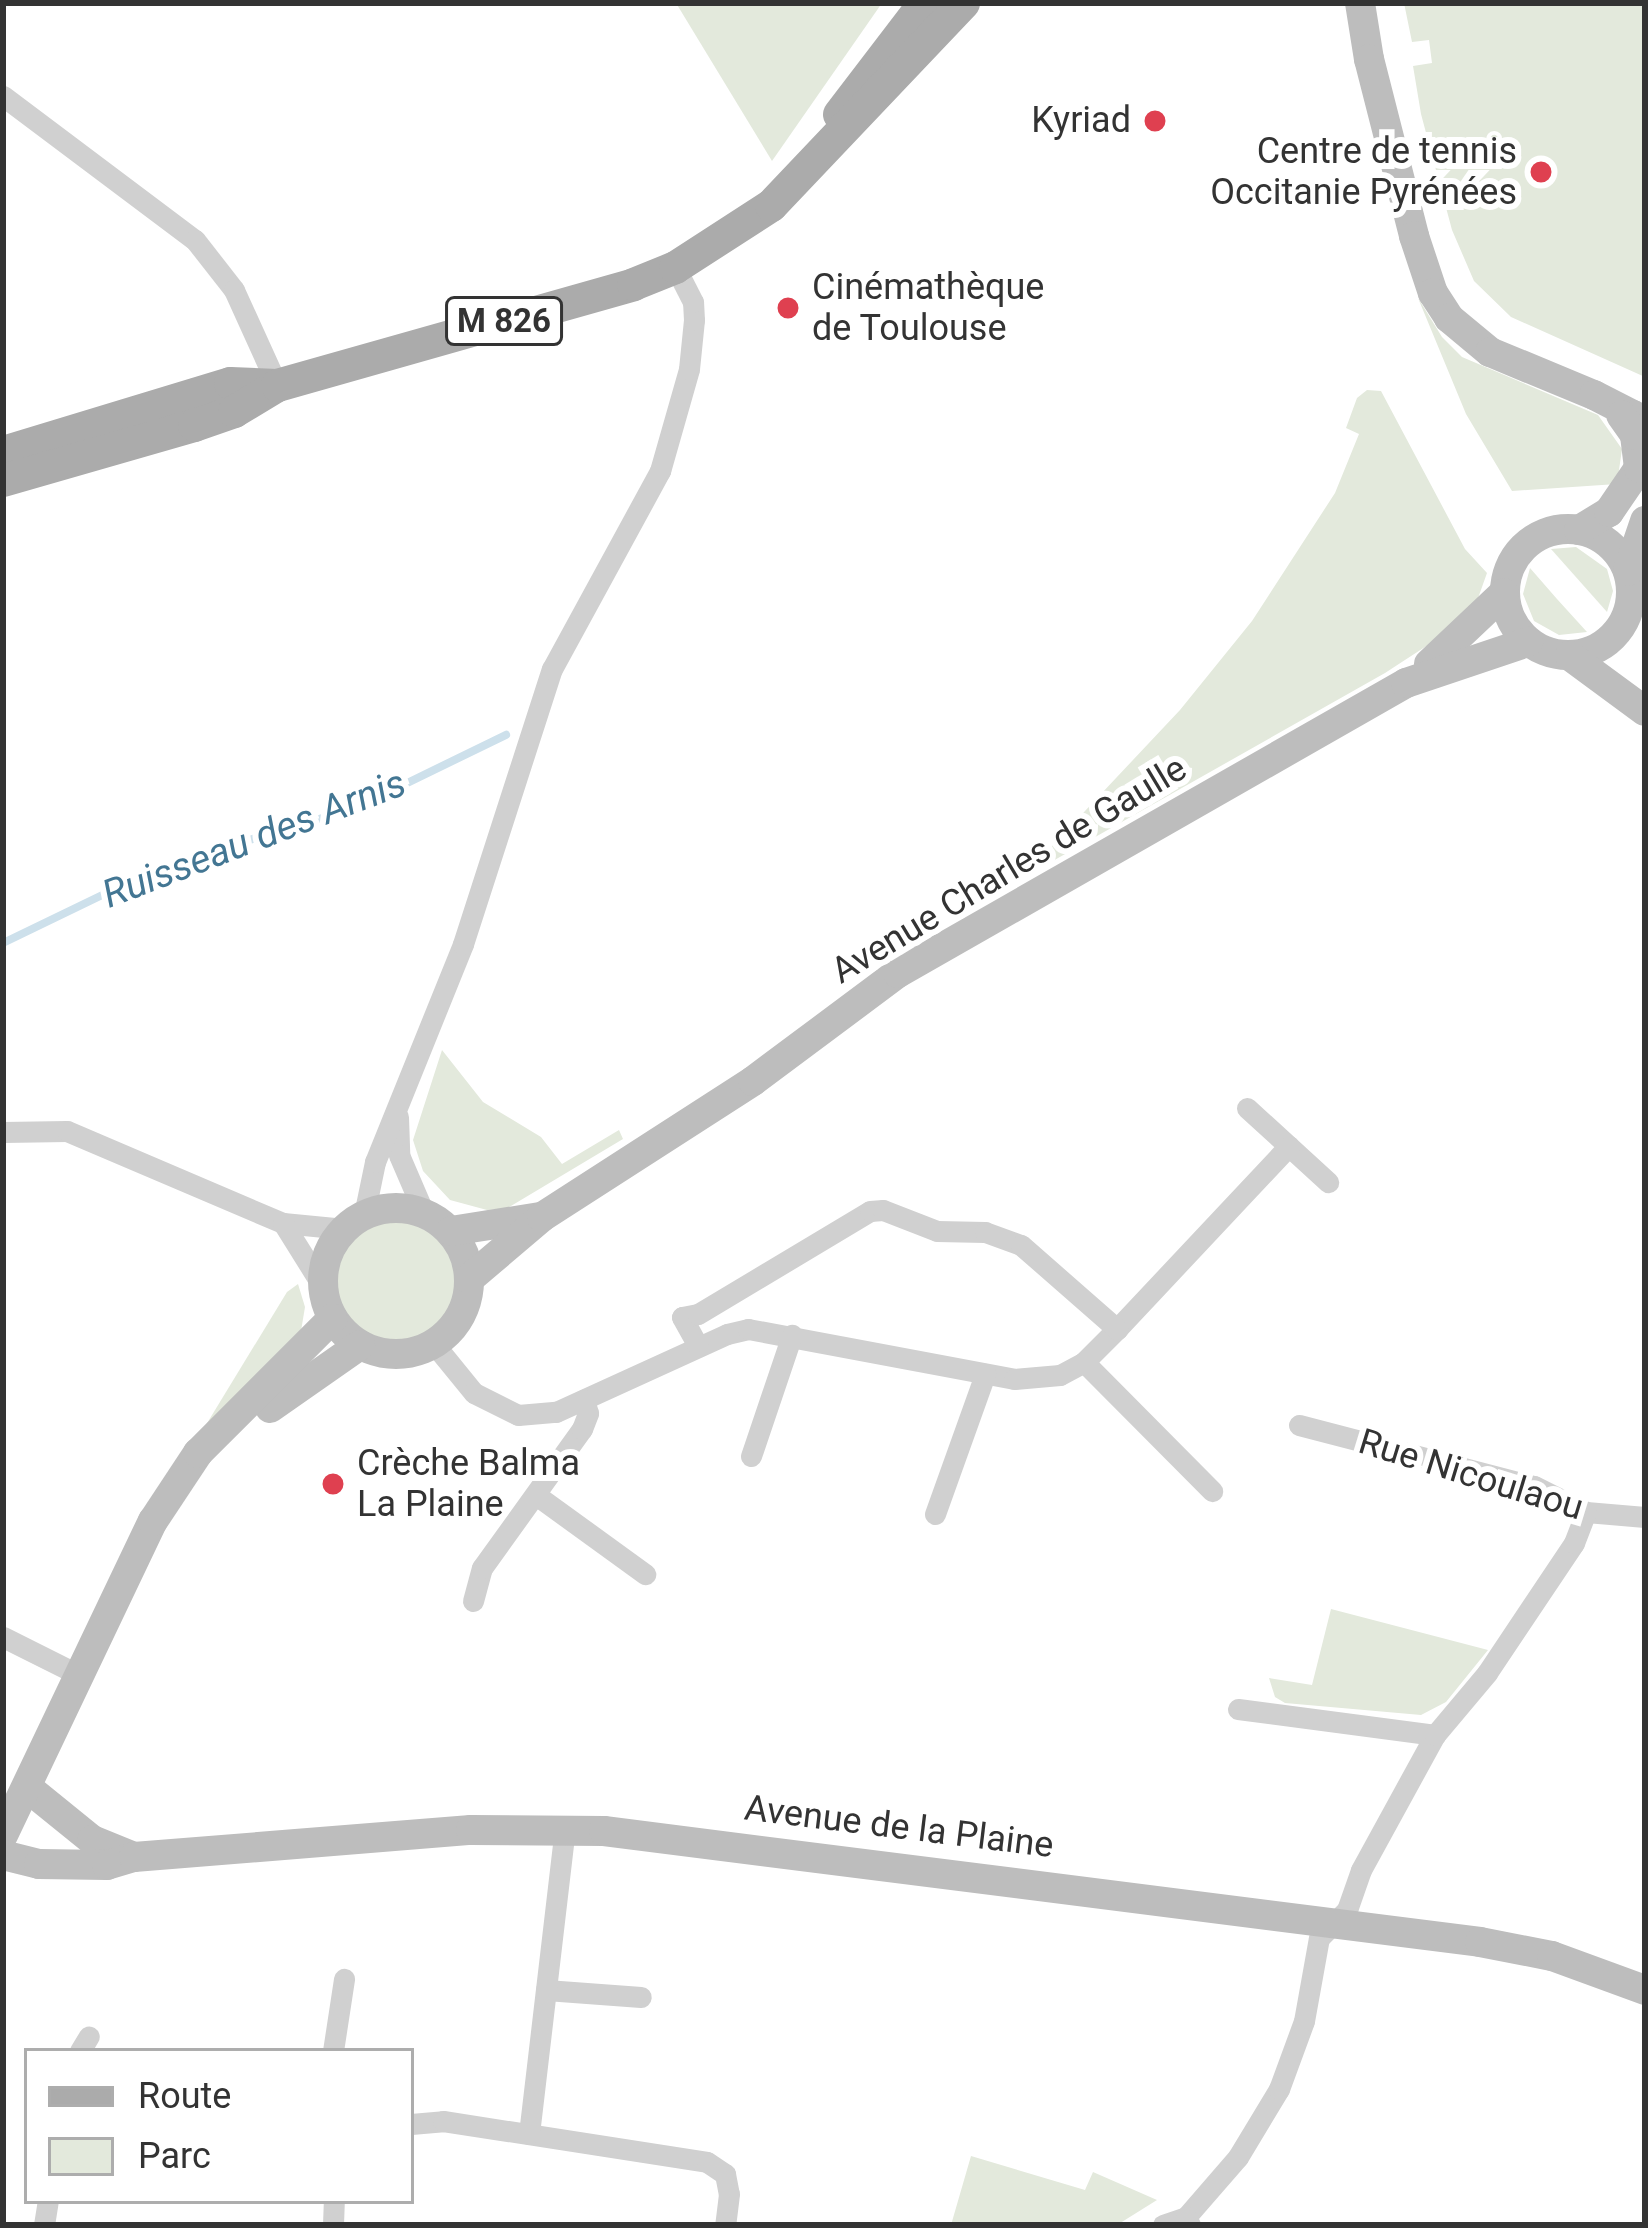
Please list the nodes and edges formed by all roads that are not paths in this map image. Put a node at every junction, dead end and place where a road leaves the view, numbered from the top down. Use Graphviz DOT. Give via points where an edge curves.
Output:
graph roads {
  1 [pos="924,3"];
  2 [pos="963,3"];
  3 [pos="1350,3"];
  4 [pos="1360,3"];
  5 [pos="1367,50"];
  6 [pos="3,96"];
  7 [pos="801,177"];
  8 [pos="675,267"];
  9 [pos="277,385"];
  10 [pos="1608,402"];
  11 [pos="1645,428"];
  12 [pos="3,452"];
  13 [pos="3,480"];
  14 [pos="1645,521"];
  15 [pos="1579,530"];
  16 [pos="1628,571"];
  17 [pos="1504,593"];
  18 [pos="1638,614"];
  19 [pos="1528,642"];
  20 [pos="1459,652"];
  21 [pos="1570,656"];
  22 [pos="1645,712"];
  23 [pos="1247,1108"];
  24 [pos="398,1109"];
  25 [pos="3,1132"];
  26 [pos="1289,1146"];
  27 [pos="1328,1182"];
  28 [pos="424,1213"];
  29 [pos="542,1217"];
  30 [pos="354,1222"];
  31 [pos="283,1223"];
  32 [pos="451,1231"];
  33 [pos="469,1279"];
  34 [pos="323,1287"];
  35 [pos="332,1319"];
  36 [pos="1118,1329"];
  37 [pos="792,1335"];
  38 [pos="434,1344"];
  39 [pos="360,1345"];
  40 [pos="698,1346"];
  41 [pos="1084,1362"];
  42 [pos="985,1374"];
  43 [pos="584,1400"];
  44 [pos="1299,1425"];
  45 [pos="751,1456"];
  46 [pos="1212,1491"];
  47 [pos="536,1495"];
  48 [pos="1586,1512"];
  49 [pos="934,1514"];
  50 [pos="1645,1517"];
  51 [pos="645,1574"];
  52 [pos="473,1601"];
  53 [pos="3,1637"];
  54 [pos="81,1676"];
  55 [pos="1238,1709"];
  56 [pos="1436,1735"];
  57 [pos="28,1788"];
  58 [pos="565,1829"];
  59 [pos="3,1835"];
  60 [pos="3,1855"];
  61 [pos="134,1857"];
  62 [pos="1333,1923"];
  63 [pos="344,1979"];
  64 [pos="546,1990"];
  65 [pos="1645,1990"];
  66 [pos="641,1996"];
  67 [pos="333,2048"];
  68 [pos="414,2124"];
  69 [pos="529,2134"];
  70 [pos="1188,2221"];
  71 [pos="725,2225"];
  72 [pos="1163,2225"];
  1 -- 7 [label="main road, M 826" via="873,63"];
  2 -- 7 [label="main road, M 826"];
  3 -- 5 [label="street"];
  4 -- 5 [label="street"];
  5 -- 10 [label="street" via="1422,266 1449,318 1490,352"];
  6 -- 9 [label="street" via="195,240 235,290"];
  7 -- 8 [label="main road, M 826" via="743,227"];
  8 -- 9 [label="main road, M 826"];
  8 -- 24 [label="street" via="694,320 676,423 660,471 552,669 463,944"];
  9 -- 12 [label="main road, M 826" via="230,382"];
  9 -- 13 [label="main road, M 826" via="194,425"];
  10 -- 11 [label="street"];
  10 -- 15 [label="street" via="1635,435 1639,468 1610,512"];
  14 -- 16 [label="street"];
  15 -- 16 [label="street" via="1609,543"];
  15 -- 17 [label="street" via="1528,542 1510,563"];
  16 -- 18 [label="street"];
  17 -- 19 [label="street"];
  17 -- 20 [label="street, Avenue Charles de Gaulle"];
  18 -- 21 [label="street" via="1612,638"];
  19 -- 20 [label="street, Avenue Charles de Gaulle"];
  19 -- 21 [label="street"];
  20 -- 29 [label="street, Avenue Charles de Gaulle" via="898,974 738,1092"];
  21 -- 22 [label="street"];
  23 -- 26 [label="street"];
  24 -- 28 [label="street" via="399,1155"];
  24 -- 30 [label="street"];
  25 -- 31 [label="street" via="67,1131"];
  26 -- 27 [label="street"];
  26 -- 36 [label="street"];
  28 -- 30 [label="street" via="398,1208"];
  28 -- 32 [label="street"];
  29 -- 32 [label="street, Avenue Charles de Gaulle"];
  29 -- 33 [label="street, Avenue Charles de Gaulle"];
  30 -- 31 [label="street"];
  30 -- 34 [label="street" via="330,1249"];
  31 -- 34 [label="street"];
  32 -- 33 [label="street"];
  33 -- 38 [label="street" via="459,1318"];
  34 -- 35 [label="street"];
  35 -- 39 [label="street"];
  35 -- 54 [label="street" via="198,1453 133,1556"];
  36 -- 40 [label="street" via="1022,1245 985,1232 937,1232 883,1210 682,1317"];
  36 -- 41 [label="street"];
  37 -- 40 [label="street" via="748,1329"];
  37 -- 42 [label="street"];
  37 -- 45 [label="street"];
  38 -- 39 [label="street" via="398,1354"];
  38 -- 43 [label="street" via="496,1409 536,1415"];
  39 -- 54 [label="street" via="288,1391 215,1466"];
  40 -- 43 [label="street"];
  41 -- 42 [label="street" via="1037,1380"];
  41 -- 46 [label="street"];
  42 -- 49 [label="street"];
  43 -- 47 [label="street" via="583,1430"];
  44 -- 48 [label="street, Rue Nicoulaou" via="1534,1486"];
  47 -- 51 [label="street"];
  47 -- 52 [label="street" via="482,1568"];
  48 -- 50 [label="street, Rue Nicoulaou"];
  48 -- 56 [label="street" via="1574,1543"];
  53 -- 54 [label="street"];
  54 -- 57 [label="street"];
  55 -- 56 [label="street"];
  56 -- 62 [label="street" via="1347,1910"];
  57 -- 59 [label="street"];
  57 -- 61 [label="street" via="92,1840"];
  58 -- 61 [label="street, Avenue de la Plaine"];
  58 -- 62 [label="street, Avenue de la Plaine"];
  58 -- 64 [label="street"];
  60 -- 61 [label="street, Avenue de la Plaine" via="39,1864"];
  62 -- 65 [label="street, Avenue de la Plaine" via="1552,1956"];
  62 -- 70 [label="street" via="1319,1938 1304,2020 1279,2089"];
  63 -- 67 [label="street"];
  64 -- 66 [label="street"];
  64 -- 69 [label="street"];
  68 -- 69 [label="street"];
  69 -- 71 [label="street" via="707,2162 725,2174"];
  70 -- 72 [label="street"];
}
